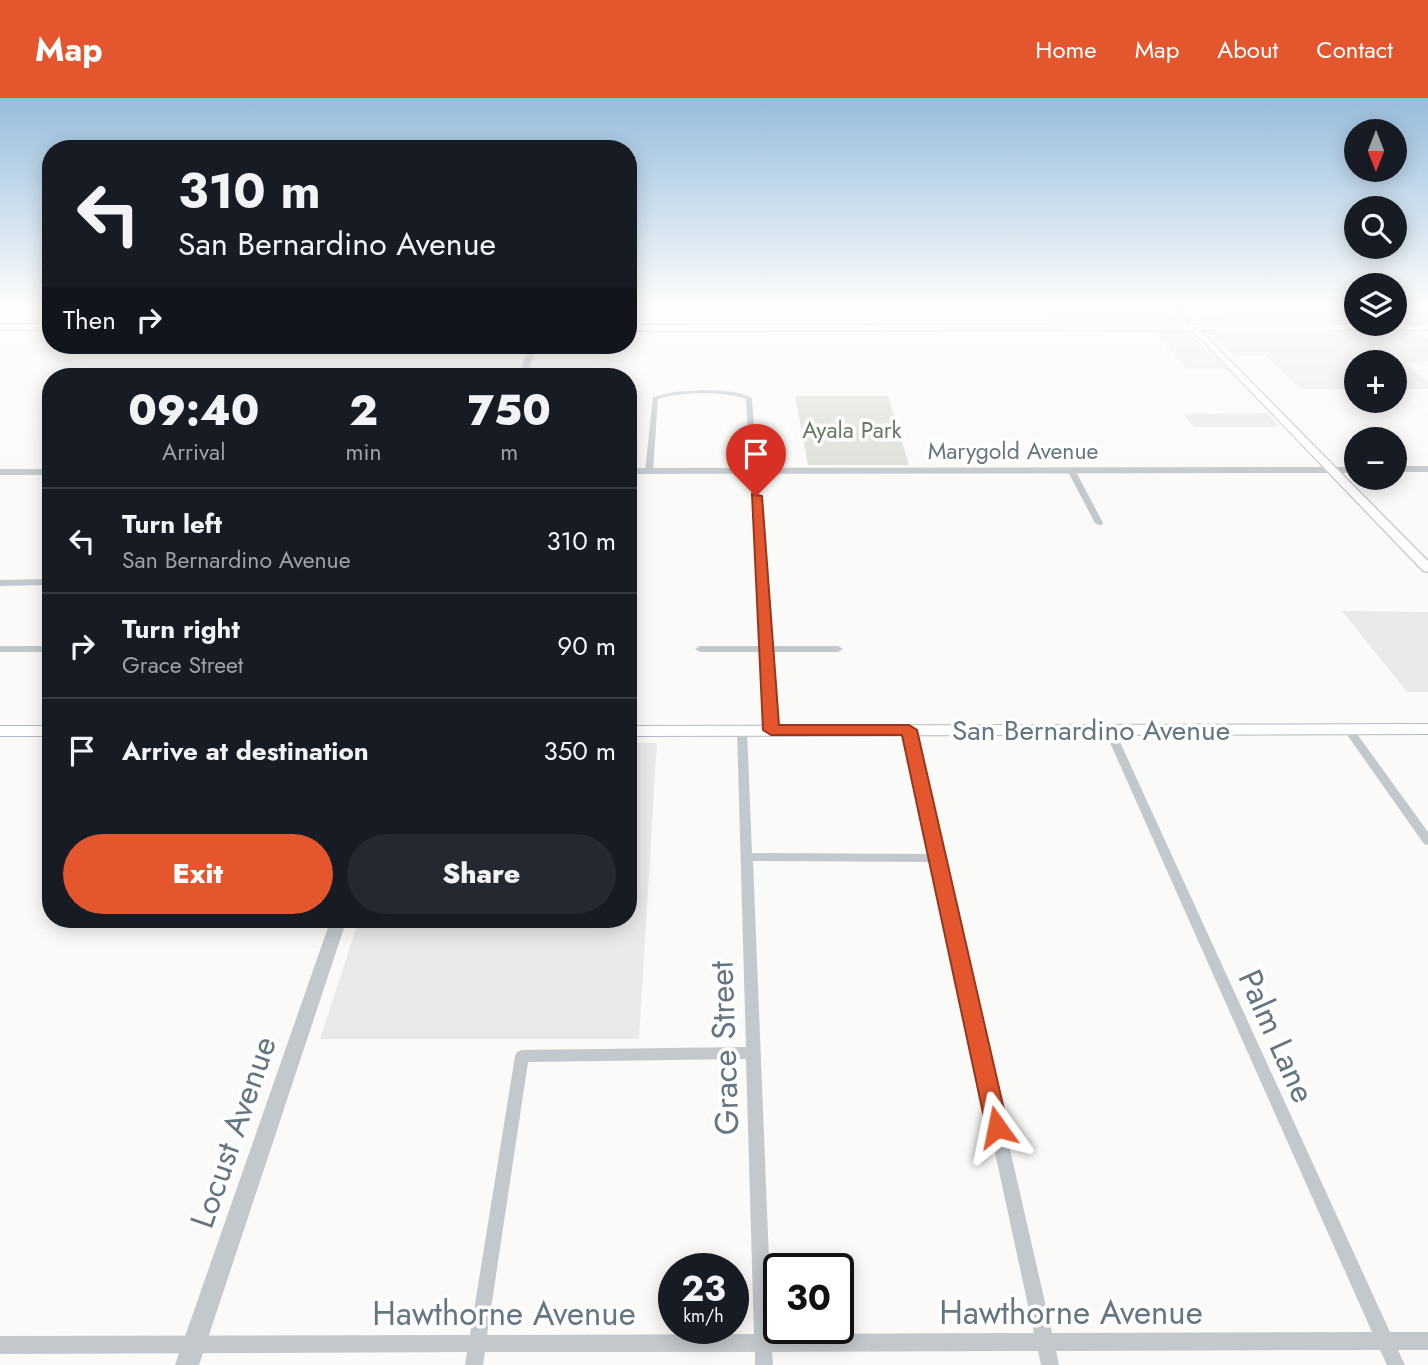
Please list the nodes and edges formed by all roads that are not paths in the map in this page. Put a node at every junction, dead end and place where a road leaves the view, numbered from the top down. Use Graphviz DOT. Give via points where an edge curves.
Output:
graph roads {
  1 [pos="1232,366"];
  2 [pos="1428,469"];
  3 [pos="1071,470"];
  4 [pos="1332,470"];
  5 [pos="1344,470"];
  6 [pos="1407,470"];
  7 [pos="42,471"];
  8 [pos="637,471"];
  9 [pos="649,471"];
  10 [pos="754,471"];
  11 [pos="0,472"];
  12 [pos="1099,523"];
  13 [pos="1428,568"];
  14 [pos="42,582"];
  15 [pos="0,583"];
  16 [pos="0,649"];
  17 [pos="42,649"];
  18 [pos="700,649"];
  19 [pos="838,649"];
  20 [pos="767,650"];
  21 [pos="1109,729"];
  22 [pos="1348,729"];
  23 [pos="1428,729"];
  24 [pos="742,730"];
  25 [pos="771,730"];
  26 [pos="909,730"];
  27 [pos="0,731"];
  28 [pos="42,731"];
  29 [pos="637,731"];
  30 [pos="1428,841"];
  31 [pos="747,857"];
  32 [pos="937,858"];
  33 [pos="336,928"];
  34 [pos="751,1053"];
  35 [pos="763,1320"];
  36 [pos="1385,1341"];
  37 [pos="1428,1341"];
  38 [pos="763,1342"];
  39 [pos="854,1342"];
  40 [pos="1045,1342"];
  41 [pos="478,1343"];
  42 [pos="194,1344"];
  43 [pos="764,1344"];
  44 [pos="0,1345"];
  45 [pos="187,1365"];
  46 [pos="474,1365"];
  47 [pos="764,1365"];
  48 [pos="1050,1365"];
  49 [pos="1396,1365"];
  1 -- 4 [label="main road"];
  2 -- 6 [label="street"];
  3 -- 4 [label="street, Marygold Avenue"];
  3 -- 10 [label="street, Marygold Avenue"];
  3 -- 12 [label="street"];
  4 -- 5 [label="street, Marygold Avenue"];
  4 -- 13 [label="main road"];
  7 -- 11 [label="street"];
  8 -- 9 [label="street, Marygold Avenue"];
  9 -- 10 [label="street, Marygold Avenue"];
  9 -- 10 [label="street" via="654,401 660,396 749,398"];
  10 -- 20 [label="street"];
  14 -- 15 [label="street"];
  16 -- 17 [label="street"];
  18 -- 20 [label="street"];
  19 -- 20 [label="street"];
  20 -- 25 [label="street"];
  21 -- 22 [label="main road, San Bernardino Avenue"];
  21 -- 26 [label="main road, San Bernardino Avenue"];
  21 -- 36 [label="street, Palm Lane"];
  22 -- 23 [label="main road, San Bernardino Avenue"];
  22 -- 30 [label="street"];
  24 -- 25 [label="main road, San Bernardino Avenue"];
  24 -- 29 [label="main road, San Bernardino Avenue"];
  24 -- 31 [label="street, Grace Street"];
  25 -- 26 [label="main road, San Bernardino Avenue"];
  26 -- 32 [label="street"];
  27 -- 28 [label="main road"];
  31 -- 32 [label="street"];
  31 -- 34 [label="street, Grace Street"];
  32 -- 40 [label="street"];
  33 -- 42 [label="street, Locust Avenue"];
  34 -- 35 [label="street, Grace Street"];
  34 -- 41 [label="street" via="522,1056"];
  36 -- 37 [label="street, Hawthorne Avenue"];
  36 -- 40 [label="street, Hawthorne Avenue"];
  36 -- 49 [label="street, Palm Lane"];
  38 -- 41 [label="street, Hawthorne Avenue"];
  39 -- 40 [label="street, Hawthorne Avenue"];
  40 -- 48 [label="street"];
  41 -- 42 [label="street, Hawthorne Avenue"];
  41 -- 46 [label="street"];
  42 -- 44 [label="street, Hawthorne Avenue"];
  42 -- 45 [label="street, Locust Avenue"];
  43 -- 47 [label="street, Grace Street"];
}
